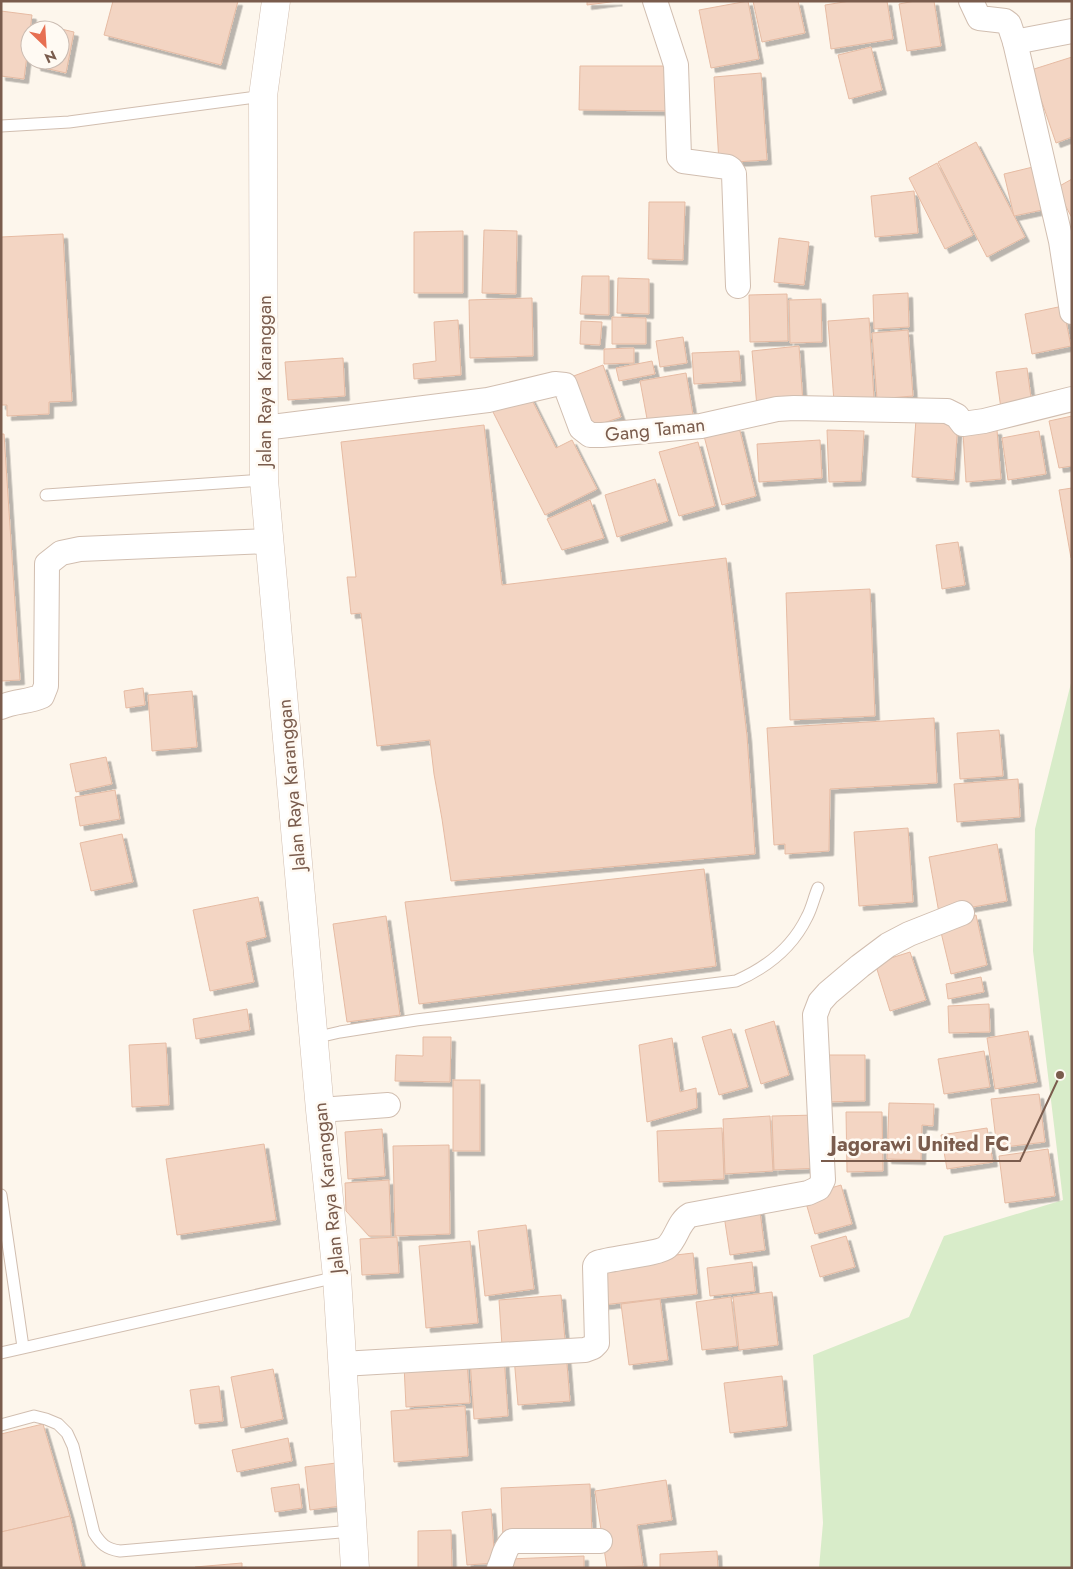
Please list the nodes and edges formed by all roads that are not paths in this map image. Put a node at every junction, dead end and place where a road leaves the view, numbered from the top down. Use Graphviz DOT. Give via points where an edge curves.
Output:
graph roads {
  1 [pos="276,1"];
  2 [pos="655,1"];
  3 [pos="971,1"];
  4 [pos="1072,31"];
  5 [pos="1016,42"];
  6 [pos="263,96"];
  7 [pos="1,126"];
  8 [pos="1066,240"];
  9 [pos="738,286"];
  10 [pos="1072,312"];
  11 [pos="1072,399"];
  12 [pos="264,428"];
  13 [pos="264,480"];
  14 [pos="46,495"];
  15 [pos="270,541"];
  16 [pos="1,707"];
  17 [pos="818,888"];
  18 [pos="962,913"];
  19 [pos="314,1038"];
  20 [pos="388,1106"];
  21 [pos="320,1110"];
  22 [pos="1,1195"];
  23 [pos="337,1277"];
  24 [pos="23,1347"];
  25 [pos="1,1353"];
  26 [pos="342,1364"];
  27 [pos="1,1425"];
  28 [pos="352,1531"];
  29 [pos="600,1541"];
  30 [pos="355,1568"];
  31 [pos="500,1568"];
  1 -- 6 [label="street, Jalan Raya Karanggan"];
  2 -- 9 [label="street" via="676,65 679,157 683,161 728,166 734,174"];
  3 -- 5 [label="street" via="979,18 1008,23"];
  4 -- 5 [label="street"];
  5 -- 8 [label="street"];
  6 -- 7 [label="lane" via="69,122"];
  6 -- 12 [label="street, Jalan Raya Karanggan"];
  8 -- 10 [label="street"];
  11 -- 12 [label="street, Gang Taman" via="967,424 947,412 785,408 701,426 602,436 590,435 581,428 565,385 555,384 488,400"];
  12 -- 13 [label="street, Jalan Raya Karanggan"];
  13 -- 14 [label="lane"];
  13 -- 15 [label="street, Jalan Raya Karanggan"];
  15 -- 16 [label="street" via="80,548 61,553 47,564 46,686 42,696 34,700"];
  15 -- 19 [label="street, Jalan Raya Karanggan"];
  17 -- 19 [label="lane" via="807,917 792,940 774,960 736,981 416,1020"];
  18 -- 26 [label="street" via="893,942 860,966 818,1006 815,1015 823,1180 819,1188 808,1193 690,1215 666,1248 597,1263 597,1341 585,1350"];
  19 -- 21 [label="street, Jalan Raya Karanggan"];
  20 -- 21 [label="street"];
  21 -- 23 [label="street, Jalan Raya Karanggan"];
  22 -- 24 [label="lane"];
  23 -- 24 [label="lane"];
  23 -- 26 [label="street, Jalan Raya Karanggan"];
  24 -- 25 [label="lane"];
  26 -- 28 [label="street, Jalan Raya Karanggan"];
  27 -- 28 [label="lane" via="34,1416 58,1424 66,1433 94,1533 108,1549 120,1551"];
  28 -- 30 [label="street, Jalan Raya Karanggan"];
  29 -- 31 [label="street" via="512,1541 504,1549"];
}
